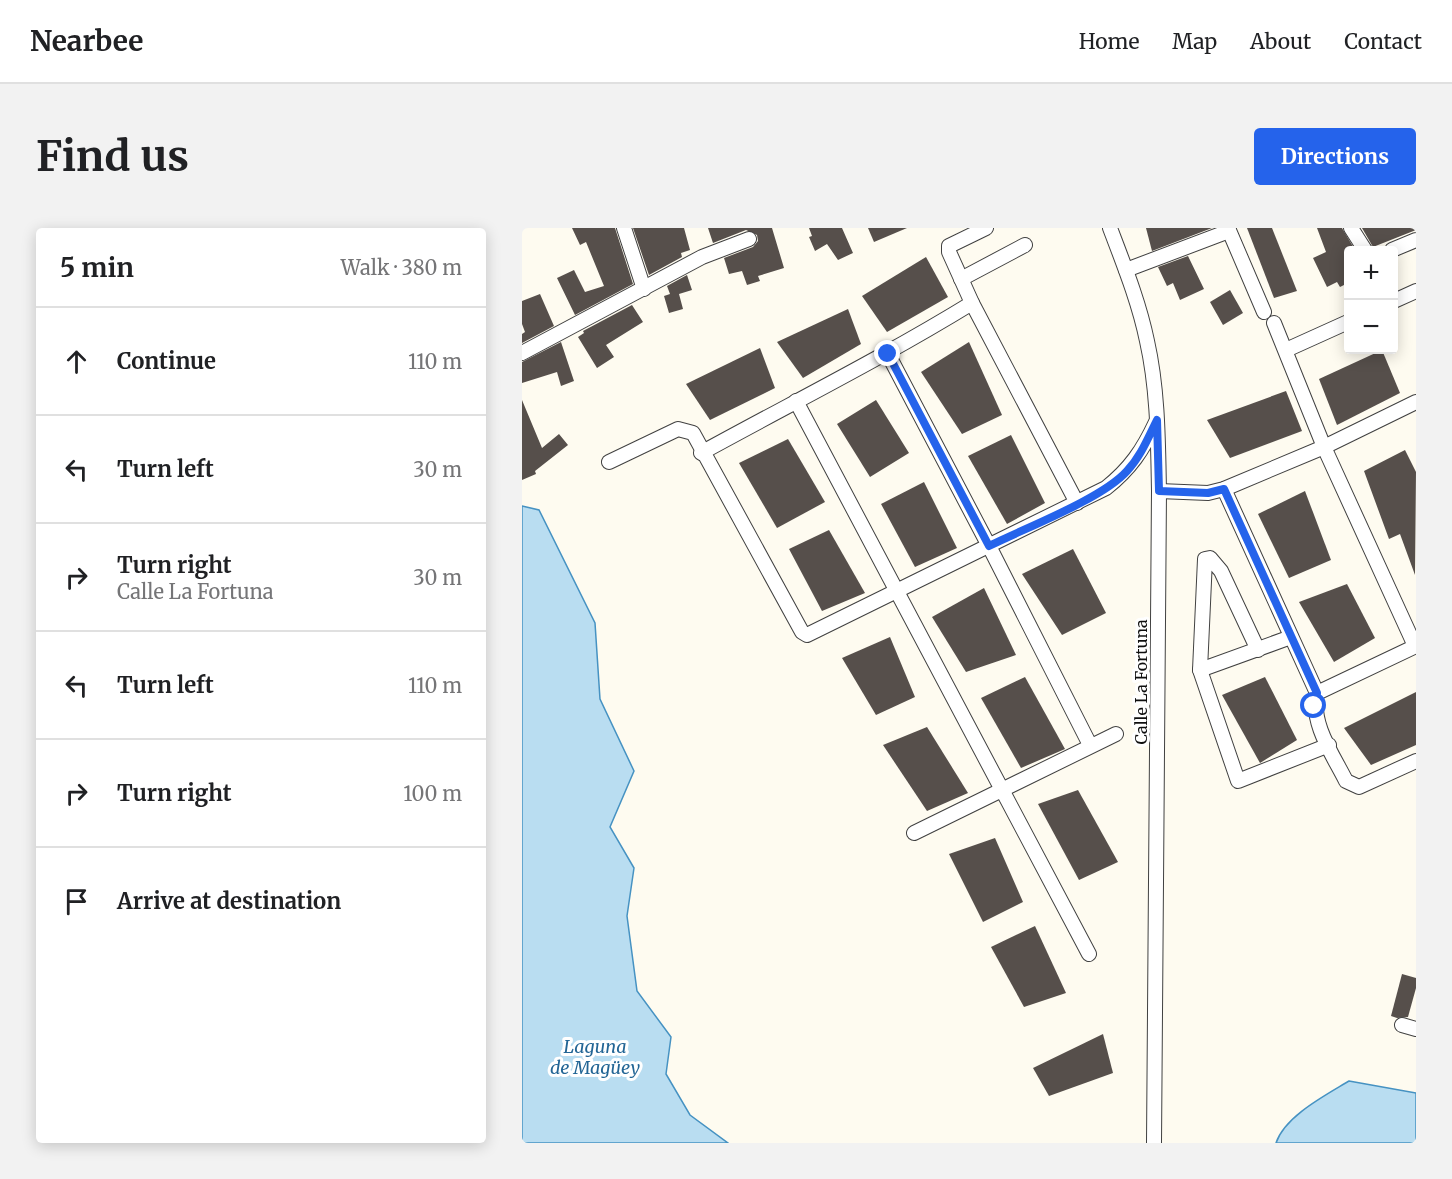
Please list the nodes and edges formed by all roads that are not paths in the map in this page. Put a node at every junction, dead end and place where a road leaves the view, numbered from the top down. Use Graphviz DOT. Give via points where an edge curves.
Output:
graph roads {
  1 [pos="624,228"];
  2 [pos="986,228"];
  3 [pos="1110,228"];
  4 [pos="1351,228"];
  5 [pos="1228,230"];
  6 [pos="749,239"];
  7 [pos="1416,240"];
  8 [pos="1025,245"];
  9 [pos="1362,246"];
  10 [pos="1398,248"];
  11 [pos="1126,270"];
  12 [pos="961,279"];
  13 [pos="644,289"];
  14 [pos="1416,291"];
  15 [pos="1396,300"];
  16 [pos="972,303"];
  17 [pos="1264,312"];
  18 [pos="1274,323"];
  19 [pos="1344,324"];
  20 [pos="1286,350"];
  21 [pos="522,353"];
  22 [pos="888,354"];
  23 [pos="796,400"];
  24 [pos="1416,402"];
  25 [pos="1157,420"];
  26 [pos="1324,447"];
  27 [pos="701,453"];
  28 [pos="609,462"];
  29 [pos="1224,489"];
  30 [pos="1159,491"];
  31 [pos="1077,503"];
  32 [pos="989,546"];
  33 [pos="896,591"];
  34 [pos="1291,637"];
  35 [pos="1416,646"];
  36 [pos="1258,650"];
  37 [pos="1200,670"];
  38 [pos="1317,693"];
  39 [pos="1116,734"];
  40 [pos="1090,745"];
  41 [pos="1329,745"];
  42 [pos="1416,760"];
  43 [pos="1002,790"];
  44 [pos="914,833"];
  45 [pos="1089,954"];
  46 [pos="1154,1143"];
  1 -- 13 [label="street"];
  2 -- 12 [label="street" via="950,246 950,256"];
  3 -- 11 [label="street, Calle La Fortuna"];
  4 -- 9 [label="street"];
  5 -- 11 [label="street"];
  5 -- 17 [label="street"];
  6 -- 13 [label="street" via="702,257"];
  7 -- 10 [label="street"];
  8 -- 12 [label="street"];
  11 -- 25 [label="street, Calle La Fortuna" via="1147,341"];
  12 -- 16 [label="street"];
  13 -- 21 [label="street"];
  14 -- 15 [label="street"];
  16 -- 22 [label="street"];
  16 -- 31 [label="street"];
  18 -- 20 [label="street"];
  19 -- 20 [label="street"];
  20 -- 26 [label="street"];
  22 -- 23 [label="street"];
  22 -- 32 [label="street"];
  23 -- 27 [label="street"];
  23 -- 33 [label="street"];
  24 -- 26 [label="street"];
  25 -- 30 [label="street, Calle La Fortuna"];
  25 -- 31 [label="street" via="1141,453 1126,472 1107,489"];
  26 -- 29 [label="street"];
  26 -- 35 [label="street"];
  27 -- 28 [label="street" via="693,433 678,429"];
  27 -- 33 [label="street" via="802,632 814,633"];
  29 -- 30 [label="street" via="1208,493"];
  29 -- 34 [label="street"];
  30 -- 46 [label="street, Calle La Fortuna"];
  31 -- 32 [label="street"];
  32 -- 33 [label="street"];
  32 -- 40 [label="street"];
  33 -- 43 [label="street"];
  34 -- 36 [label="street"];
  34 -- 38 [label="street"];
  35 -- 38 [label="street"];
  36 -- 37 [label="street"];
  36 -- 37 [label="street" via="1221,571 1214,561 1205,559"];
  37 -- 41 [label="street" via="1238,781"];
  38 -- 41 [label="street" via="1314,706"];
  39 -- 40 [label="street"];
  40 -- 43 [label="street"];
  41 -- 42 [label="street" via="1346,781 1359,787"];
  43 -- 44 [label="street"];
  43 -- 45 [label="street"];
}
